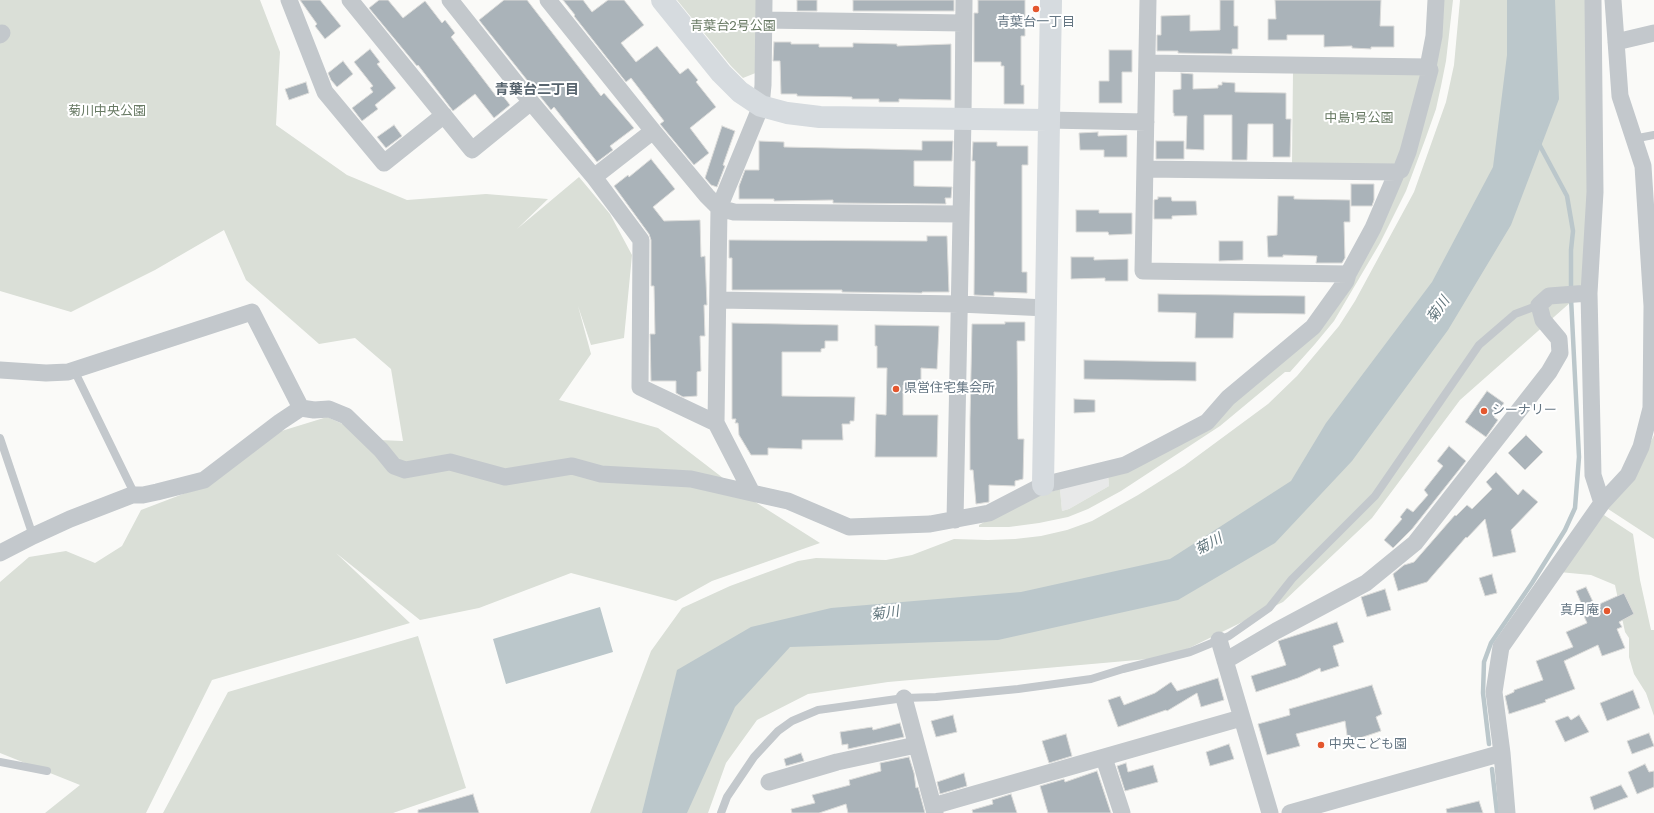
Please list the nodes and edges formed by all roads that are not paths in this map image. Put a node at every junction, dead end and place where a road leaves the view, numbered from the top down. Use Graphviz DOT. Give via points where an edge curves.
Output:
graph roads {
  1 [pos="289,0"];
  2 [pos="350,0"];
  3 [pos="548,0"];
  4 [pos="662,0"];
  5 [pos="764,0"];
  6 [pos="964,0"];
  7 [pos="1051,0"];
  8 [pos="1148,0"];
  9 [pos="1436,0"];
  10 [pos="1593,0"];
  11 [pos="1614,0"];
  12 [pos="456,2"];
  13 [pos="763,20"];
  14 [pos="963,23"];
  15 [pos="1654,33"];
  16 [pos="1616,42"];
  17 [pos="1147,63"];
  18 [pos="1428,67"];
  19 [pos="531,102"];
  20 [pos="761,106"];
  21 [pos="444,115"];
  22 [pos="963,118"];
  23 [pos="1048,120"];
  24 [pos="1146,122"];
  25 [pos="652,131"];
  26 [pos="1654,135"];
  27 [pos="1633,139"];
  28 [pos="1145,169"];
  29 [pos="1396,172"];
  30 [pos="594,177"];
  31 [pos="1649,181"];
  32 [pos="720,208"];
  33 [pos="960,214"];
  34 [pos="1348,274"];
  35 [pos="1589,293"];
  36 [pos="718,300"];
  37 [pos="959,304"];
  38 [pos="1539,306"];
  39 [pos="1047,308"];
  40 [pos="0,370"];
  41 [pos="74,370"];
  42 [pos="301,408"];
  43 [pos="716,423"];
  44 [pos="0,438"];
  45 [pos="1043,485"];
  46 [pos="752,493"];
  47 [pos="136,495"];
  48 [pos="1602,503"];
  49 [pos="955,520"];
  50 [pos="33,536"];
  51 [pos="0,553"];
  52 [pos="1219,640"];
  53 [pos="1225,661"];
  54 [pos="904,698"];
  55 [pos="1241,718"];
  56 [pos="916,745"];
  57 [pos="1502,753"];
  58 [pos="1104,758"];
  59 [pos="0,762"];
  60 [pos="47,772"];
  61 [pos="769,782"];
  62 [pos="934,810"];
  63 [pos="721,813"];
  64 [pos="1122,813"];
  65 [pos="1270,813"];
  66 [pos="1290,813"];
  67 [pos="1507,813"];
  1 -- 21 [label="street" via="325,92 384,162"];
  2 -- 21 [label="street"];
  3 -- 25 [label="street"];
  4 -- 20 [label="street" via="721,73 740,92"];
  5 -- 13 [label="street"];
  6 -- 14 [label="street"];
  7 -- 23 [label="street"];
  8 -- 17 [label="street"];
  9 -- 18 [label="street" via="1434,36"];
  10 -- 35 [label="street" via="1595,192"];
  11 -- 16 [label="street"];
  12 -- 19 [label="street"];
  13 -- 14 [label="street"];
  13 -- 20 [label="street"];
  14 -- 22 [label="street"];
  15 -- 16 [label="street"];
  16 -- 27 [label="street" via="1620,96"];
  17 -- 18 [label="street"];
  17 -- 24 [label="street"];
  18 -- 29 [label="street" via="1430,70 1408,152 1401,170"];
  19 -- 21 [label="street" via="472,150"];
  19 -- 30 [label="street"];
  20 -- 22 [label="street" via="787,113 820,116"];
  20 -- 32 [label="street"];
  22 -- 23 [label="street"];
  22 -- 33 [label="street"];
  23 -- 24 [label="street"];
  23 -- 39 [label="street"];
  24 -- 28 [label="street"];
  25 -- 30 [label="street"];
  25 -- 32 [label="street"];
  26 -- 27 [label="lane"];
  27 -- 31 [label="street"];
  28 -- 29 [label="street"];
  28 -- 34 [label="street" via="1143,271"];
  29 -- 34 [label="street" via="1373,228"];
  30 -- 43 [label="street" via="641,240 640,387"];
  31 -- 48 [label="street" via="1651,408 1641,447 1628,474"];
  32 -- 33 [label="street" via="734,212"];
  32 -- 36 [label="street"];
  33 -- 37 [label="street"];
  34 -- 45 [label="street" via="1346,281 1313,327 1228,398 1207,422 1125,465"];
  35 -- 38 [label="street" via="1549,296"];
  35 -- 48 [label="street" via="1593,475"];
  36 -- 37 [label="street"];
  36 -- 43 [label="street"];
  37 -- 39 [label="street"];
  37 -- 49 [label="street"];
  38 -- 52 [label="lane" via="1515,314 1479,345 1375,496 1292,579 1268,608 1229,636"];
  38 -- 53 [label="street" via="1543,320 1559,339 1560,353 1549,372 1415,543 1366,583"];
  39 -- 45 [label="street"];
  40 -- 41 [label="street" via="46,373"];
  41 -- 42 [label="street" via="252,312"];
  41 -- 47 [label="lane"];
  42 -- 46 [label="street" via="329,409 346,416 382,450 394,466 405,470 450,462 505,477 572,466 601,474 692,479"];
  42 -- 47 [label="street" via="204,480"];
  43 -- 46 [label="street"];
  44 -- 50 [label="lane"];
  45 -- 49 [label="street" via="988,513"];
  46 -- 49 [label="street" via="788,501 849,527 930,524"];
  47 -- 50 [label="street"];
  48 -- 57 [label="street" via="1502,647 1494,692"];
  50 -- 51 [label="street"];
  52 -- 53 [label="street"];
  52 -- 54 [label="lane" via="1190,652 1123,668 1091,679 1018,689"];
  53 -- 55 [label="street"];
  54 -- 56 [label="street"];
  54 -- 63 [label="lane" via="818,710 792,721 778,731 754,757 727,797"];
  55 -- 58 [label="street"];
  55 -- 65 [label="street"];
  56 -- 61 [label="street" via="837,762"];
  56 -- 62 [label="street"];
  57 -- 66 [label="street"];
  57 -- 67 [label="street"];
  58 -- 62 [label="street"];
  58 -- 64 [label="street"];
  59 -- 60 [label="lane"];
}
